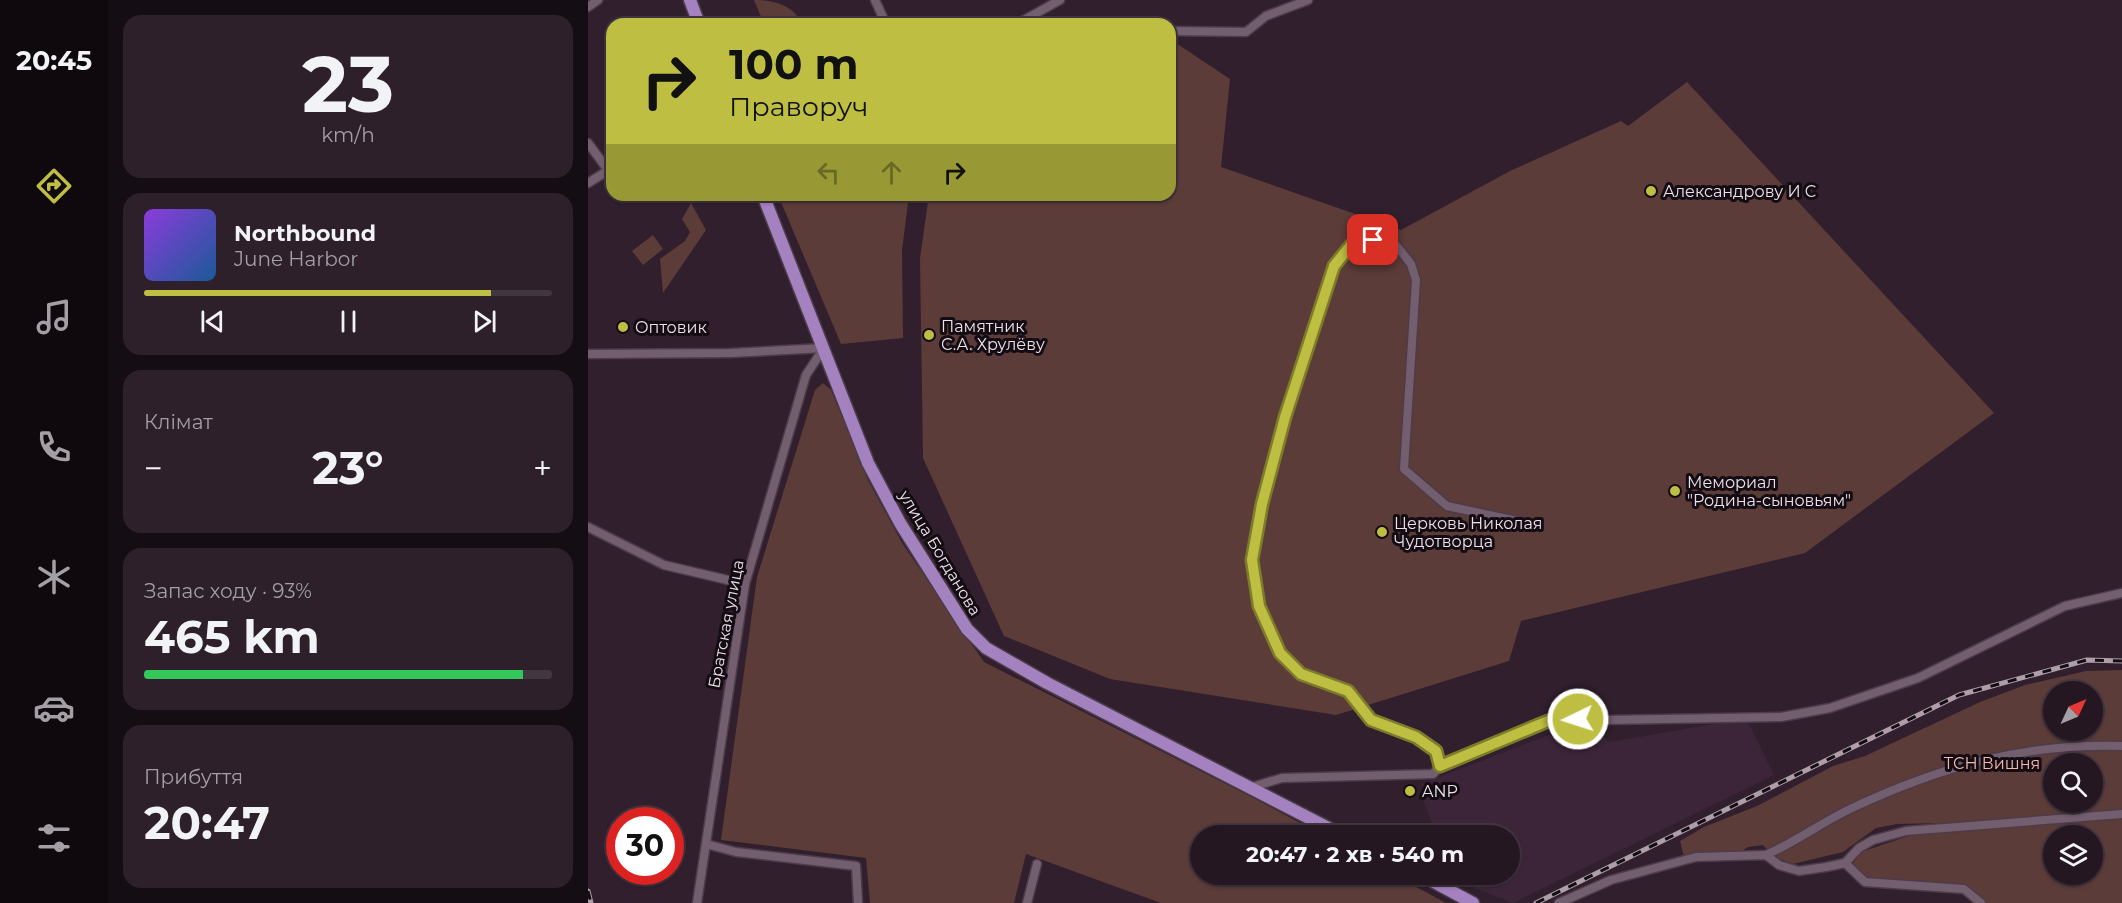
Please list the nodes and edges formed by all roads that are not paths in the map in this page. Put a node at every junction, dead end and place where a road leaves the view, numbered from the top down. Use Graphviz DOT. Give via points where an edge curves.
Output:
graph roads {
  1 [pos="598,0"];
  2 [pos="690,0"];
  3 [pos="874,0"];
  4 [pos="1060,0"];
  5 [pos="1308,0"];
  6 [pos="588,7"];
  7 [pos="697,18"];
  8 [pos="883,18"];
  9 [pos="1028,18"];
  10 [pos="1176,32"];
  11 [pos="588,144"];
  12 [pos="606,164"];
  13 [pos="606,172"];
  14 [pos="588,183"];
  15 [pos="765,201"];
  16 [pos="824,348"];
  17 [pos="588,354"];
  18 [pos="1522,522"];
  19 [pos="588,527"];
  20 [pos="746,584"];
  21 [pos="2122,592"];
  22 [pos="2122,746"];
  23 [pos="1440,766"];
  24 [pos="1252,788"];
  25 [pos="2122,814"];
  26 [pos="1323,825"];
  27 [pos="706,844"];
  28 [pos="1766,855"];
  29 [pos="1845,863"];
  30 [pos="1037,864"];
  31 [pos="1439,885"];
  32 [pos="858,902"];
  33 [pos="697,903"];
  34 [pos="1027,903"];
  35 [pos="1473,903"];
  36 [pos="1559,903"];
  37 [pos="1981,903"];
  1 -- 6 [label="street"];
  2 -- 7 [label="main road"];
  3 -- 8 [label="street"];
  4 -- 9 [label="street"];
  5 -- 10 [label="street" via="1266,16 1246,32"];
  11 -- 12 [label="street"];
  13 -- 14 [label="street"];
  15 -- 16 [label="main road, улица Богданова"];
  16 -- 17 [label="street"];
  16 -- 20 [label="street, Братская улица" via="806,375"];
  16 -- 24 [label="main road, улица Богданова" via="868,463 900,523 967,629 986,648 1047,683"];
  18 -- 23 [label="street" via="1447,506 1404,469 1416,279 1411,264 1396,245 1373,240 1351,245 1334,266 1285,417 1262,504 1252,560 1259,606 1280,653 1301,674 1348,691 1371,720 1416,737 1436,751"];
  19 -- 20 [label="street" via="664,564"];
  20 -- 27 [label="street, Братская улица"];
  21 -- 23 [label="street" via="2065,606 1918,678 1830,708 1781,717 1548,721"];
  22 -- 28 [label="street" via="2084,745 2002,754 1956,767 1905,784"];
  23 -- 24 [label="street" via="1433,774 1282,778"];
  24 -- 26 [label="main road, улица Богданова"];
  25 -- 29 [label="street" via="1906,831 1858,848"];
  27 -- 32 [label="street" via="736,852 855,866"];
  27 -- 33 [label="street, Братская улица"];
  28 -- 29 [label="street" via="1779,865 1799,871"];
  28 -- 36 [label="street" via="1696,857 1611,880"];
  29 -- 37 [label="street" via="1865,882 1964,890"];
  30 -- 34 [label="street"];
  31 -- 35 [label="main road"];
}
